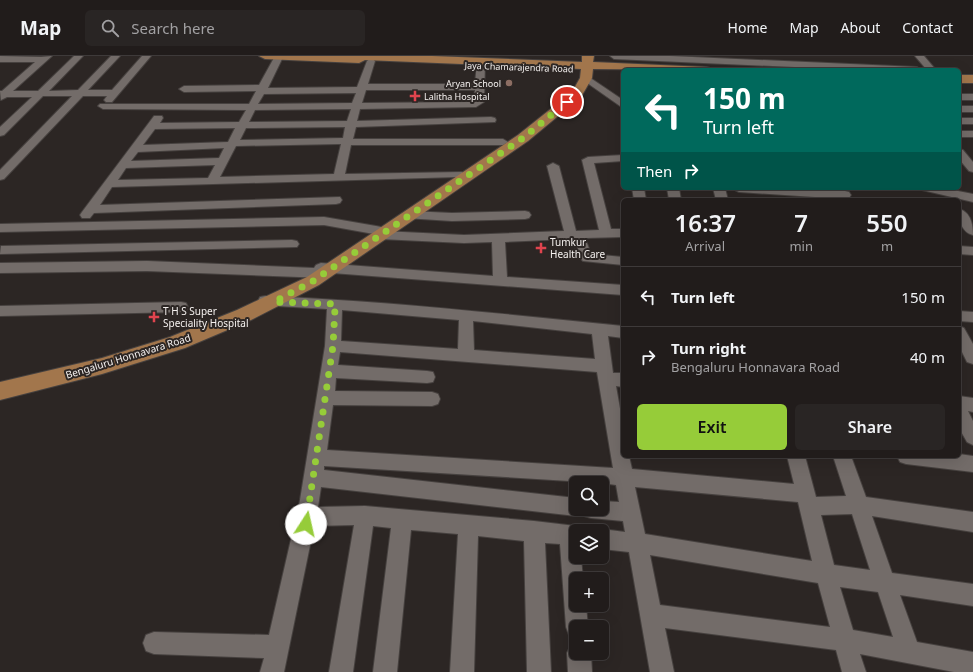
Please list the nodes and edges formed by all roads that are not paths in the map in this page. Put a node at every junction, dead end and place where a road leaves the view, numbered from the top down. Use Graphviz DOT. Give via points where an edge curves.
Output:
graph roads {
  1 [pos="79,56"];
  2 [pos="116,56"];
  3 [pos="148,56"];
  4 [pos="265,56"];
  5 [pos="345,56"];
  6 [pos="614,56"];
  7 [pos="919,56"];
  8 [pos="279,57"];
  9 [pos="46,58"];
  10 [pos="0,59"];
  11 [pos="371,61"];
  12 [pos="762,61"];
  13 [pos="480,64"];
  14 [pos="584,66"];
  15 [pos="645,68"];
  16 [pos="883,68"];
  17 [pos="930,68"];
  18 [pos="621,71"];
  19 [pos="193,78"];
  20 [pos="961,79"];
  21 [pos="973,79"];
  22 [pos="479,87"];
  23 [pos="361,88"];
  24 [pos="184,89"];
  25 [pos="262,89"];
  26 [pos="115,92"];
  27 [pos="81,93"];
  28 [pos="41,94"];
  29 [pos="2,96"];
  30 [pos="961,97"];
  31 [pos="973,97"];
  32 [pos="621,102"];
  33 [pos="357,105"];
  34 [pos="473,105"];
  35 [pos="170,106"];
  36 [pos="251,107"];
  37 [pos="961,109"];
  38 [pos="973,109"];
  39 [pos="491,120"];
  40 [pos="961,121"];
  41 [pos="973,121"];
  42 [pos="353,124"];
  43 [pos="243,125"];
  44 [pos="152,126"];
  45 [pos="479,132"];
  46 [pos="0,133"];
  47 [pos="961,134"];
  48 [pos="973,134"];
  49 [pos="346,141"];
  50 [pos="503,142"];
  51 [pos="232,144"];
  52 [pos="136,149"];
  53 [pos="961,157"];
  54 [pos="621,158"];
  55 [pos="224,161"];
  56 [pos="124,165"];
  57 [pos="553,166"];
  58 [pos="973,169"];
  59 [pos="0,177"];
  60 [pos="339,177"];
  61 [pos="212,181"];
  62 [pos="452,181"];
  63 [pos="109,184"];
  64 [pos="754,190"];
  65 [pos="776,193"];
  66 [pos="845,194"];
  67 [pos="928,194"];
  68 [pos="948,198"];
  69 [pos="973,198"];
  70 [pos="336,200"];
  71 [pos="91,209"];
  72 [pos="525,215"];
  73 [pos="409,216"];
  74 [pos="961,216"];
  75 [pos="78,226"];
  76 [pos="20,227"];
  77 [pos="0,228"];
  78 [pos="969,228"];
  79 [pos="378,233"];
  80 [pos="621,233"];
  81 [pos="606,234"];
  82 [pos="574,235"];
  83 [pos="498,238"];
  84 [pos="292,244"];
  85 [pos="0,250"];
  86 [pos="961,250"];
  87 [pos="973,251"];
  88 [pos="621,260"];
  89 [pos="0,268"];
  90 [pos="323,270"];
  91 [pos="500,281"];
  92 [pos="621,290"];
  93 [pos="266,301"];
  94 [pos="335,304"];
  95 [pos="181,306"];
  96 [pos="0,311"];
  97 [pos="466,315"];
  98 [pos="961,316"];
  99 [pos="973,317"];
  100 [pos="599,330"];
  101 [pos="621,332"];
  102 [pos="961,336"];
  103 [pos="333,346"];
  104 [pos="466,355"];
  105 [pos="961,358"];
  106 [pos="973,359"];
  107 [pos="329,371"];
  108 [pos="611,375"];
  109 [pos="427,377"];
  110 [pos="0,381"];
  111 [pos="0,391"];
  112 [pos="325,398"];
  113 [pos="432,399"];
  114 [pos="961,404"];
  115 [pos="973,405"];
  116 [pos="961,416"];
  117 [pos="973,437"];
  118 [pos="621,453"];
  119 [pos="317,457"];
  120 [pos="622,458"];
  121 [pos="797,458"];
  122 [pos="843,458"];
  123 [pos="923,458"];
  124 [pos="973,464"];
  125 [pos="624,477"];
  126 [pos="314,478"];
  127 [pos="808,500"];
  128 [pos="859,505"];
  129 [pos="569,506"];
  130 [pos="609,511"];
  131 [pos="632,514"];
  132 [pos="365,515"];
  133 [pos="307,517"];
  134 [pos="402,519"];
  135 [pos="973,522"];
  136 [pos="468,525"];
  137 [pos="534,531"];
  138 [pos="569,535"];
  139 [pos="609,540"];
  140 [pos="638,543"];
  141 [pos="574,564"];
  142 [pos="826,574"];
  143 [pos="886,583"];
  144 [pos="973,595"];
  145 [pos="652,615"];
  146 [pos="577,620"];
  147 [pos="845,640"];
  148 [pos="154,643"];
  149 [pos="278,647"];
  150 [pos="909,652"];
  151 [pos="579,660"];
  152 [pos="973,664"];
  153 [pos="272,672"];
  154 [pos="341,672"];
  155 [pos="385,672"];
  156 [pos="462,672"];
  157 [pos="539,672"];
  158 [pos="580,672"];
  159 [pos="662,672"];
  160 [pos="854,672"];
  1 -- 28 [label="street"];
  2 -- 27 [label="street"];
  3 -- 26 [label="street"];
  4 -- 8 [label="main road, Jaya Chamarajendra Road"];
  5 -- 13 [label="main road, Jaya Chamarajendra Road"];
  6 -- 12 [label="street"];
  7 -- 17 [label="street"];
  8 -- 11 [label="main road, Jaya Chamarajendra Road"];
  8 -- 25 [label="street"];
  9 -- 10 [label="street"];
  9 -- 29 [label="street"];
  11 -- 13 [label="main road, Jaya Chamarajendra Road"];
  11 -- 23 [label="street"];
  12 -- 16 [label="street"];
  13 -- 14 [label="main road, Jaya Chamarajendra Road"];
  13 -- 22 [label="street"];
  14 -- 15 [label="main road"];
  14 -- 18 [label="main road"];
  14 -- 32 [label="street"];
  14 -- 50 [label="main road" via="569,91"];
  14 -- 62 [label="main road, Bengaluru Honnavara Road" via="577,94 523,138"];
  19 -- 24 [label="street"];
  20 -- 21 [label="main road"];
  22 -- 23 [label="street"];
  22 -- 34 [label="street" via="479,102"];
  23 -- 25 [label="street"];
  23 -- 33 [label="street"];
  24 -- 25 [label="street"];
  24 -- 35 [label="street"];
  25 -- 36 [label="street"];
  26 -- 27 [label="street"];
  26 -- 35 [label="street" via="103,106"];
  27 -- 28 [label="street"];
  27 -- 59 [label="street"];
  28 -- 29 [label="street"];
  28 -- 46 [label="street"];
  30 -- 31 [label="street"];
  33 -- 34 [label="street"];
  33 -- 36 [label="street"];
  33 -- 42 [label="street"];
  34 -- 45 [label="street"];
  35 -- 36 [label="street"];
  35 -- 44 [label="street"];
  36 -- 43 [label="street"];
  37 -- 38 [label="street"];
  39 -- 45 [label="street"];
  40 -- 41 [label="street"];
  42 -- 43 [label="street"];
  42 -- 45 [label="street"];
  42 -- 49 [label="street"];
  43 -- 44 [label="street"];
  43 -- 51 [label="street"];
  44 -- 52 [label="street"];
  45 -- 49 [label="street"];
  45 -- 50 [label="street"];
  47 -- 48 [label="street"];
  49 -- 51 [label="street"];
  49 -- 60 [label="street"];
  50 -- 62 [label="main road"];
  51 -- 52 [label="street"];
  51 -- 55 [label="street"];
  52 -- 56 [label="street"];
  53 -- 58 [label="street"];
  54 -- 81 [label="street" via="588,160"];
  55 -- 56 [label="street"];
  55 -- 61 [label="street"];
  56 -- 63 [label="street"];
  57 -- 82 [label="street"];
  60 -- 61 [label="street"];
  60 -- 62 [label="street"];
  61 -- 63 [label="street"];
  62 -- 73 [label="main road, Bengaluru Honnavara Road"];
  62 -- 79 [label="main road"];
  63 -- 71 [label="street"];
  64 -- 65 [label="street"];
  65 -- 66 [label="street"];
  67 -- 68 [label="street"];
  68 -- 69 [label="street"];
  70 -- 71 [label="street"];
  71 -- 75 [label="street"];
  72 -- 73 [label="street"];
  73 -- 79 [label="main road, Bengaluru Honnavara Road"];
  74 -- 78 [label="street"];
  75 -- 76 [label="street"];
  75 -- 79 [label="street" via="324,221"];
  76 -- 77 [label="street"];
  76 -- 85 [label="street"];
  79 -- 83 [label="street" via="464,239"];
  79 -- 90 [label="main road, Bengaluru Honnavara Road"];
  80 -- 81 [label="street"];
  81 -- 82 [label="street"];
  82 -- 83 [label="street"];
  82 -- 88 [label="street" via="588,258"];
  83 -- 91 [label="street"];
  84 -- 85 [label="street"];
  86 -- 87 [label="street"];
  89 -- 90 [label="street" via="147,266"];
  90 -- 91 [label="street"];
  90 -- 93 [label="main road, Bengaluru Honnavara Road" via="313,281"];
  91 -- 92 [label="street"];
  93 -- 94 [label="street"];
  93 -- 110 [label="main road" via="67,365"];
  93 -- 111 [label="main road, Bengaluru Honnavara Road" via="202,333 143,354"];
  94 -- 97 [label="street"];
  94 -- 103 [label="street"];
  95 -- 96 [label="street"];
  97 -- 100 [label="street"];
  97 -- 104 [label="street"];
  98 -- 99 [label="street"];
  100 -- 101 [label="street"];
  100 -- 108 [label="street"];
  102 -- 106 [label="street"];
  103 -- 104 [label="street"];
  103 -- 107 [label="street"];
  104 -- 108 [label="street"];
  105 -- 106 [label="street"];
  107 -- 109 [label="street"];
  107 -- 112 [label="street"];
  108 -- 118 [label="street"];
  112 -- 113 [label="street"];
  112 -- 119 [label="street"];
  114 -- 115 [label="street"];
  116 -- 117 [label="street"];
  119 -- 125 [label="street"];
  119 -- 126 [label="street"];
  120 -- 125 [label="street"];
  121 -- 127 [label="street"];
  122 -- 128 [label="street"];
  123 -- 124 [label="street"];
  125 -- 127 [label="street"];
  125 -- 131 [label="street"];
  126 -- 129 [label="street"];
  126 -- 133 [label="street"];
  127 -- 128 [label="street"];
  127 -- 142 [label="street"];
  128 -- 135 [label="street"];
  128 -- 143 [label="street"];
  130 -- 131 [label="street"];
  131 -- 140 [label="street"];
  132 -- 133 [label="street"];
  132 -- 134 [label="street"];
  132 -- 154 [label="street"];
  133 -- 149 [label="street"];
  134 -- 136 [label="street"];
  134 -- 155 [label="street"];
  136 -- 137 [label="street"];
  136 -- 156 [label="street"];
  137 -- 138 [label="street"];
  137 -- 157 [label="street"];
  139 -- 140 [label="street"];
  140 -- 142 [label="street"];
  140 -- 145 [label="street"];
  141 -- 146 [label="street"];
  142 -- 143 [label="street"];
  142 -- 147 [label="street"];
  143 -- 144 [label="street"];
  143 -- 150 [label="street"];
  145 -- 147 [label="street"];
  145 -- 159 [label="street"];
  147 -- 150 [label="street"];
  147 -- 160 [label="street"];
  148 -- 149 [label="street"];
  149 -- 153 [label="street"];
  150 -- 152 [label="street"];
  151 -- 158 [label="street"];
}
